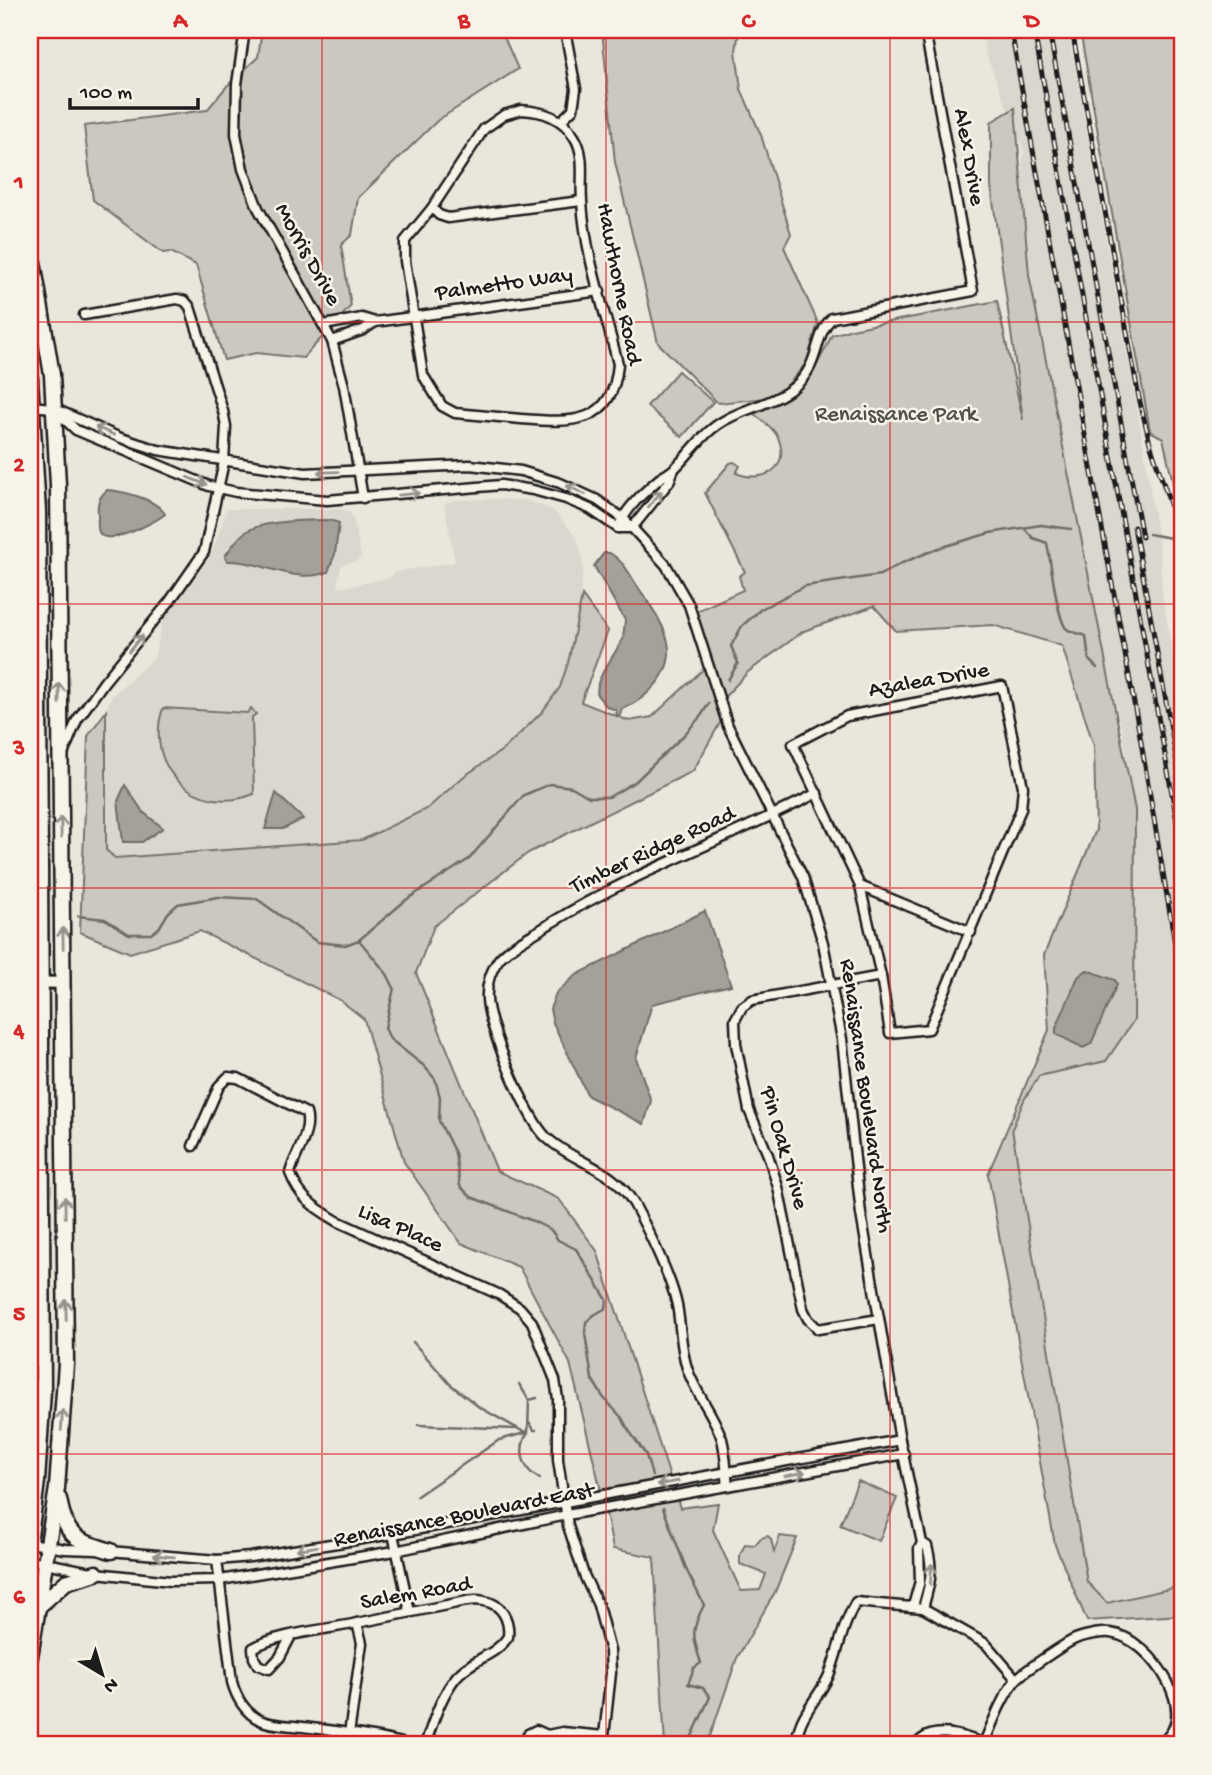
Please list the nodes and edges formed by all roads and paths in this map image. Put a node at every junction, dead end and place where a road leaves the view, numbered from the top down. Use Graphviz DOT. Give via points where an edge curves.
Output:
graph roads {
  1 [pos="245,30"];
  2 [pos="565,30"];
  3 [pos="925,30"];
  4 [pos="561,121"];
  5 [pos="582,201"];
  6 [pos="432,208"];
  7 [pos="30,244"];
  8 [pos="600,291"];
  9 [pos="84,315"];
  10 [pos="413,316"];
  11 [pos="375,321"];
  12 [pos="324,325"];
  13 [pos="332,341"];
  14 [pos="30,378"];
  15 [pos="31,406"];
  16 [pos="53,408"];
  17 [pos="224,462"];
  18 [pos="674,469"];
  19 [pos="358,471"];
  20 [pos="219,488"];
  21 [pos="363,498"];
  22 [pos="622,518"];
  23 [pos="618,528"];
  24 [pos="632,528"];
  25 [pos="60,761"];
  26 [pos="817,793"];
  27 [pos="772,816"];
  28 [pos="860,886"];
  29 [pos="40,903"];
  30 [pos="971,932"];
  31 [pos="30,934"];
  32 [pos="881,976"];
  33 [pos="35,982"];
  34 [pos="63,983"];
  35 [pos="834,986"];
  36 [pos="193,1146"];
  37 [pos="878,1319"];
  38 [pos="900,1440"];
  39 [pos="904,1454"];
  40 [pos="726,1473"];
  41 [pos="728,1486"];
  42 [pos="57,1488"];
  43 [pos="565,1502"];
  44 [pos="567,1516"];
  45 [pos="393,1534"];
  46 [pos="30,1536"];
  47 [pos="30,1543"];
  48 [pos="922,1543"];
  49 [pos="46,1545"];
  50 [pos="111,1551"];
  51 [pos="396,1551"];
  52 [pos="217,1560"];
  53 [pos="37,1561"];
  54 [pos="96,1573"];
  55 [pos="220,1580"];
  56 [pos="39,1606"];
  57 [pos="913,1606"];
  58 [pos="923,1608"];
  59 [pos="410,1612"];
  60 [pos="357,1623"];
  61 [pos="291,1636"];
  62 [pos="30,1657"];
  63 [pos="1016,1679"];
  64 [pos="349,1734"];
  65 [pos="547,1735"];
  66 [pos="604,1741"];
  67 [pos="986,1744"];
  68 [pos="410,1745"];
  69 [pos="425,1745"];
  70 [pos="524,1745"];
  71 [pos="550,1745"];
  72 [pos="797,1745"];
  73 [pos="916,1745"];
  74 [pos="1156,1745"];
  1 -- 12 [label="street, Morris Drive" via="236,134 243,169 258,208"];
  2 -- 4 [label="street" via="576,89 573,109"];
  3 -- 18 [label="street, Alex Drive" via="973,291 832,318 825,324 817,355 796,386 726,419 704,435"];
  4 -- 5 [label="street, Hawthorne Road" via="576,139 582,159"];
  4 -- 6 [label="street, Hawthorne Road" via="541,111 504,115 484,129"];
  5 -- 6 [label="street" via="448,218"];
  5 -- 8 [label="street, Hawthorne Road"];
  6 -- 10 [label="street, Hawthorne Road" via="405,241"];
  7 -- 16 [label="highway" via="52,374"];
  8 -- 10 [label="street, Palmetto Way"];
  8 -- 10 [label="street, Hawthorne Road" via="618,364 617,383 594,414 562,422 455,413 442,405 423,375"];
  9 -- 17 [label="street" via="185,301 223,411"];
  10 -- 11 [label="street"];
  11 -- 12 [label="street" via="362,318"];
  11 -- 13 [label="street"];
  12 -- 13 [label="street, Morris Drive"];
  13 -- 19 [label="street, Morris Drive"];
  14 -- 15 [label="highway"];
  15 -- 16 [label="street"];
  15 -- 29 [label="highway" via="38,512"];
  17 -- 16 [label="street, Renaissance Boulevard North, one-way" via="158,450"];
  16 -- 20 [label="street, one-way" via="76,430"];
  25 -- 16 [label="highway, one-way"];
  19 -- 17 [label="street, Renaissance Boulevard North, one-way" via="305,473"];
  17 -- 20 [label="street"];
  18 -- 22 [label="street"];
  24 -- 18 [label="street, one-way"];
  19 -- 21 [label="street, Morris Drive"];
  22 -- 19 [label="street, Renaissance Boulevard North, one-way" via="597,500 521,471 470,465"];
  20 -- 21 [label="street" via="327,500"];
  25 -- 20 [label="street, one-way" via="77,720 204,552"];
  21 -- 23 [label="street, one-way" via="501,485 566,499"];
  22 -- 23 [label="street"];
  22 -- 24 [label="street, Renaissance Boulevard North"];
  23 -- 24 [label="street"];
  24 -- 27 [label="street, Renaissance Boulevard North" via="666,565 689,605 728,726"];
  34 -- 25 [label="highway, one-way"];
  26 -- 27 [label="street"];
  26 -- 28 [label="street, Azalea Drive"];
  26 -- 30 [label="street, Azalea Drive" via="793,744 847,716 1002,686 1023,787 1021,808"];
  27 -- 35 [label="street, Renaissance Boulevard North" via="803,877"];
  27 -- 40 [label="street, Timber Ridge Road" via="620,883 517,945 500,957 491,972 486,997 530,1116 546,1137 609,1174 635,1205 671,1284 688,1373 722,1441"];
  28 -- 30 [label="street"];
  28 -- 32 [label="street, Azalea Drive"];
  29 -- 31 [label="highway"];
  29 -- 33 [label="highway"];
  30 -- 32 [label="street, Azalea Drive" via="929,1029 890,1033"];
  32 -- 35 [label="street"];
  33 -- 34 [label="street"];
  33 -- 46 [label="highway" via="43,1391"];
  42 -- 34 [label="highway, one-way" via="66,1345"];
  35 -- 37 [label="street, Renaissance Boulevard North"];
  35 -- 37 [label="street, Pin Oak Drive" via="752,1000 735,1020 736,1044 749,1111 778,1187 793,1269 808,1319 818,1329"];
  36 -- 43 [label="street, Lisa Place" via="219,1086 228,1077 238,1078 306,1113 306,1131 290,1172 297,1192 316,1208 520,1308 532,1322 555,1380 558,1460"];
  37 -- 38 [label="street, Renaissance Boulevard North"];
  38 -- 39 [label="street, Renaissance Boulevard North"];
  38 -- 40 [label="street, Renaissance Boulevard East"];
  41 -- 39 [label="street, Renaissance Boulevard East, one-way"];
  39 -- 48 [label="street, Renaissance Boulevard North"];
  40 -- 41 [label="street, Timber Ridge Road"];
  40 -- 43 [label="street, Renaissance Boulevard East, one-way"];
  41 -- 44 [label="street, Renaissance Boulevard East"];
  42 -- 49 [label="highway"];
  42 -- 50 [label="highway" via="62,1519 71,1535"];
  43 -- 44 [label="street, Lisa Place"];
  43 -- 45 [label="street, Renaissance Boulevard East"];
  44 -- 51 [label="street, Renaissance Boulevard East"];
  44 -- 66 [label="street, Lisa Place" via="610,1651"];
  45 -- 51 [label="street"];
  45 -- 52 [label="street, Renaissance Boulevard East, one-way"];
  47 -- 49 [label="street, Renaissance Boulevard East"];
  48 -- 57 [label="street, Renaissance Boulevard North"];
  58 -- 48 [label="street, Renaissance Boulevard North, one-way" via="932,1564"];
  49 -- 50 [label="street, Renaissance Boulevard East"];
  49 -- 53 [label="highway"];
  52 -- 50 [label="street, Renaissance Boulevard East, one-way"];
  51 -- 55 [label="street, Renaissance Boulevard East"];
  51 -- 59 [label="street"];
  52 -- 55 [label="street"];
  53 -- 54 [label="street, Renaissance Boulevard East"];
  53 -- 56 [label="highway"];
  54 -- 55 [label="street, Renaissance Boulevard East" via="171,1581"];
  54 -- 56 [label="highway" via="66,1582"];
  55 -- 64 [label="street" via="232,1682 243,1706 272,1724"];
  56 -- 62 [label="highway"];
  57 -- 58 [label="street"];
  57 -- 72 [label="street" via="856,1602 828,1677 803,1721"];
  58 -- 63 [label="street" via="986,1644"];
  59 -- 60 [label="street, Salem Road"];
  59 -- 69 [label="street, Salem Road" via="487,1601 502,1611 509,1628 508,1637 495,1652 457,1676"];
  60 -- 61 [label="street, Salem Road"];
  60 -- 64 [label="street" via="362,1643"];
  61 -- 61 [label="street, Salem Road" via="253,1648 258,1665 269,1669"];
  63 -- 67 [label="street"];
  63 -- 74 [label="street" via="1074,1639 1110,1633 1134,1641 1152,1658 1175,1699 1177,1716 1172,1732"];
  64 -- 68 [label="street"];
  65 -- 66 [label="street" via="562,1732"];
  65 -- 70 [label="street" via="531,1731"];
  65 -- 71 [label="street"];
  67 -- 73 [label="street" via="939,1732"];
}
